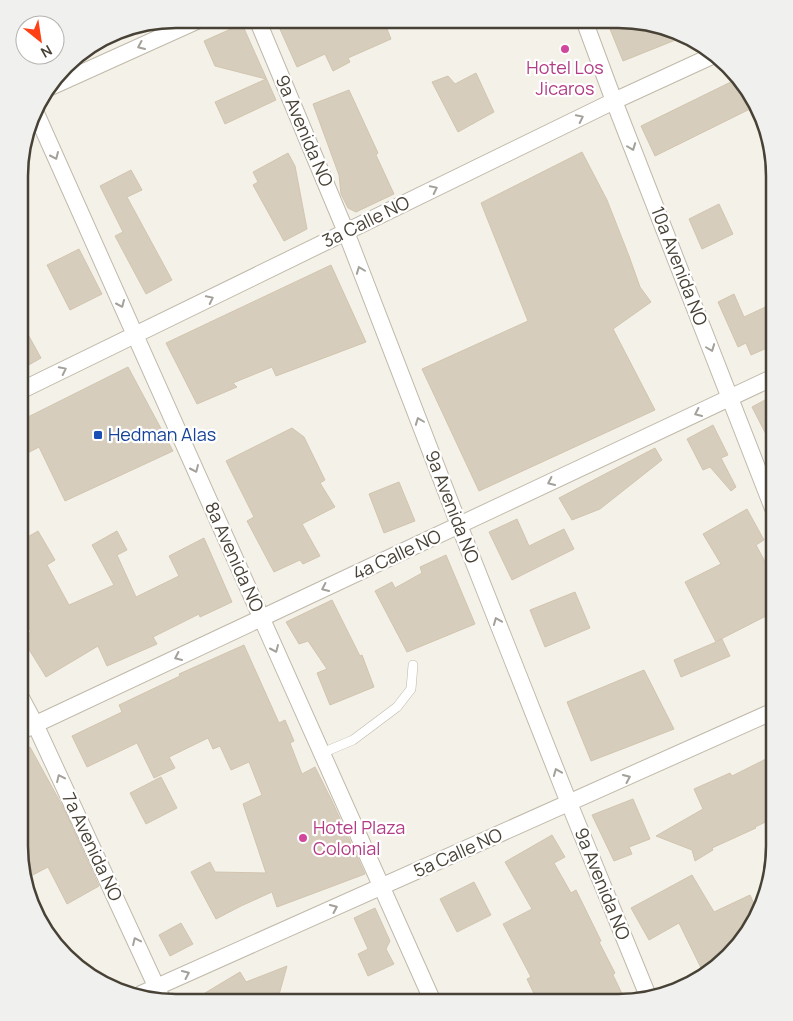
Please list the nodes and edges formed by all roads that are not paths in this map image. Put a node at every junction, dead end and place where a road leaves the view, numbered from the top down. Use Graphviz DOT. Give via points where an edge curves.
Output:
graph roads {
  1 [pos="184,27"];
  2 [pos="260,27"];
  3 [pos="587,27"];
  4 [pos="707,58"];
  5 [pos="59,84"];
  6 [pos="614,101"];
  7 [pos="39,119"];
  8 [pos="346,232"];
  9 [pos="135,335"];
  10 [pos="766,381"];
  11 [pos="27,388"];
  12 [pos="730,398"];
  13 [pos="766,489"];
  14 [pos="459,525"];
  15 [pos="262,618"];
  16 [pos="413,665"];
  17 [pos="27,709"];
  18 [pos="765,716"];
  19 [pos="35,724"];
  20 [pos="27,728"];
  21 [pos="322,753"];
  22 [pos="569,803"];
  23 [pos="382,887"];
  24 [pos="646,991"];
  25 [pos="159,992"];
  26 [pos="163,993"];
  27 [pos="430,993"];
  1 -- 5 [label="street, one-way"];
  2 -- 8 [label="street, 9a Avenida NO"];
  3 -- 6 [label="street, 10a Avenida NO"];
  4 -- 6 [label="street, 3a Calle NO"];
  8 -- 6 [label="street, 3a Calle NO, one-way"];
  6 -- 12 [label="street, 10a Avenida NO, one-way"];
  7 -- 9 [label="street, 8a Avenida NO, one-way"];
  9 -- 8 [label="street, 3a Calle NO, one-way"];
  14 -- 8 [label="street, 9a Avenida NO, one-way"];
  11 -- 9 [label="street, 3a Calle NO, one-way"];
  9 -- 15 [label="street, 8a Avenida NO, one-way"];
  10 -- 12 [label="street, 4a Calle NO"];
  12 -- 13 [label="street, 10a Avenida NO"];
  12 -- 14 [label="street, 4a Calle NO, one-way"];
  14 -- 15 [label="street, 4a Calle NO, one-way"];
  22 -- 14 [label="street, 9a Avenida NO, one-way"];
  15 -- 19 [label="street, 4a Calle NO, one-way"];
  15 -- 21 [label="street, 8a Avenida NO, one-way"];
  16 -- 21 [label="lane" via="411,690 397,707 353,740"];
  17 -- 19 [label="street, 7a Avenida NO"];
  22 -- 18 [label="street, 5a Calle NO, one-way"];
  19 -- 20 [label="street, 4a Calle NO"];
  25 -- 19 [label="street, 7a Avenida NO, one-way"];
  21 -- 23 [label="street, 8a Avenida NO"];
  22 -- 23 [label="street, 5a Calle NO"];
  22 -- 24 [label="street, 9a Avenida NO"];
  26 -- 23 [label="street, 5a Calle NO, one-way"];
  23 -- 27 [label="street, 8a Avenida NO"];
}
